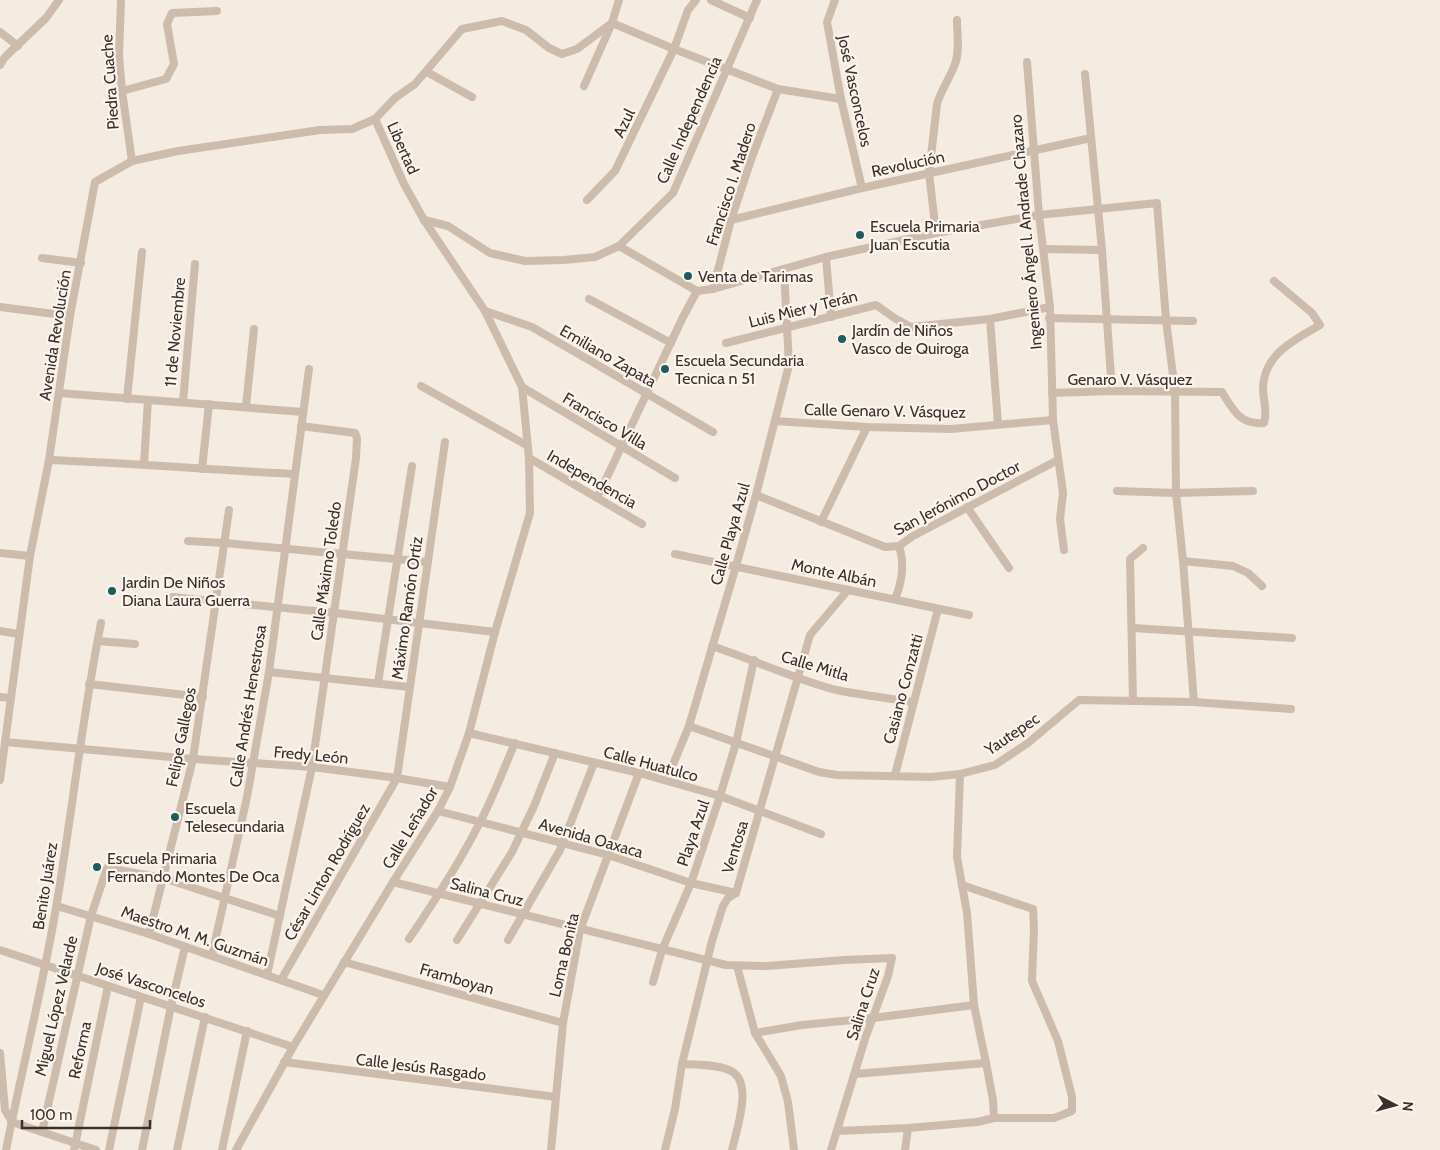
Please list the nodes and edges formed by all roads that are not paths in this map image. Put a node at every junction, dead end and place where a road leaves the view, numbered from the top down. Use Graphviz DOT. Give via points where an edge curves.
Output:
graph roads {
  1 [pos="59,0"];
  2 [pos="121,0"];
  3 [pos="620,0"];
  4 [pos="696,0"];
  5 [pos="711,0"];
  6 [pos="758,0"];
  7 [pos="835,0"];
  8 [pos="217,10"];
  9 [pos="750,18"];
  10 [pos="957,20"];
  11 [pos="612,23"];
  12 [pos="0,32"];
  13 [pos="18,46"];
  14 [pos="674,49"];
  15 [pos="1026,62"];
  16 [pos="0,65"];
  17 [pos="727,70"];
  18 [pos="427,72"];
  19 [pos="1085,74"];
  20 [pos="584,86"];
  21 [pos="778,90"];
  22 [pos="122,91"];
  23 [pos="472,97"];
  24 [pos="841,98"];
  25 [pos="375,119"];
  26 [pos="1091,138"];
  27 [pos="1033,150"];
  28 [pos="132,161"];
  29 [pos="928,173"];
  30 [pos="862,188"];
  31 [pos="587,200"];
  32 [pos="1098,209"];
  33 [pos="1039,215"];
  34 [pos="424,220"];
  35 [pos="731,220"];
  36 [pos="936,232"];
  37 [pos="619,246"];
  38 [pos="1044,249"];
  39 [pos="1102,250"];
  40 [pos="142,252"];
  41 [pos="826,257"];
  42 [pos="42,258"];
  43 [pos="81,263"];
  44 [pos="195,264"];
  45 [pos="784,269"];
  46 [pos="1274,280"];
  47 [pos="713,289"];
  48 [pos="697,291"];
  49 [pos="589,299"];
  50 [pos="0,307"];
  51 [pos="1050,307"];
  52 [pos="485,311"];
  53 [pos="70,316"];
  54 [pos="831,317"];
  55 [pos="1049,318"];
  56 [pos="990,319"];
  57 [pos="1106,319"];
  58 [pos="1166,320"];
  59 [pos="1193,320"];
  60 [pos="787,327"];
  61 [pos="254,329"];
  62 [pos="671,343"];
  63 [pos="726,343"];
  64 [pos="308,369"];
  65 [pos="421,386"];
  66 [pos="522,387"];
  67 [pos="1112,391"];
  68 [pos="1175,391"];
  69 [pos="59,393"];
  70 [pos="1052,393"];
  71 [pos="646,395"];
  72 [pos="127,399"];
  73 [pos="148,400"];
  74 [pos="183,402"];
  75 [pos="209,404"];
  76 [pos="246,406"];
  77 [pos="303,412"];
  78 [pos="1053,420"];
  79 [pos="775,421"];
  80 [pos="998,424"];
  81 [pos="301,426"];
  82 [pos="867,428"];
  83 [pos="713,432"];
  84 [pos="445,442"];
  85 [pos="528,446"];
  86 [pos="622,447"];
  87 [pos="529,458"];
  88 [pos="49,460"];
  89 [pos="1058,460"];
  90 [pos="144,464"];
  91 [pos="412,466"];
  92 [pos="202,469"];
  93 [pos="295,474"];
  94 [pos="675,478"];
  95 [pos="1117,491"];
  96 [pos="1253,491"];
  97 [pos="1176,493"];
  98 [pos="756,495"];
  99 [pos="597,498"];
  100 [pos="967,507"];
  101 [pos="229,510"];
  102 [pos="821,522"];
  103 [pos="642,524"];
  104 [pos="188,540"];
  105 [pos="225,543"];
  106 [pos="899,546"];
  107 [pos="1143,548"];
  108 [pos="284,549"];
  109 [pos="1064,550"];
  110 [pos="0,553"];
  111 [pos="343,554"];
  112 [pos="674,554"];
  113 [pos="30,556"];
  114 [pos="397,558"];
  115 [pos="1183,561"];
  116 [pos="428,562"];
  117 [pos="736,566"];
  118 [pos="1010,568"];
  119 [pos="1262,586"];
  120 [pos="848,590"];
  121 [pos="172,597"];
  122 [pos="895,600"];
  123 [pos="216,602"];
  124 [pos="276,607"];
  125 [pos="938,610"];
  126 [pos="335,613"];
  127 [pos="968,614"];
  128 [pos="388,619"];
  129 [pos="419,622"];
  130 [pos="101,624"];
  131 [pos="1132,628"];
  132 [pos="0,631"];
  133 [pos="1188,631"];
  134 [pos="495,632"];
  135 [pos="19,634"];
  136 [pos="1292,638"];
  137 [pos="98,641"];
  138 [pos="135,644"];
  139 [pos="712,646"];
  140 [pos="754,660"];
  141 [pos="269,672"];
  142 [pos="325,678"];
  143 [pos="798,678"];
  144 [pos="378,683"];
  145 [pos="89,684"];
  146 [pos="409,687"];
  147 [pos="0,697"];
  148 [pos="203,697"];
  149 [pos="11,698"];
  150 [pos="1133,700"];
  151 [pos="913,702"];
  152 [pos="1194,702"];
  153 [pos="1291,709"];
  154 [pos="689,726"];
  155 [pos="469,733"];
  156 [pos="5,742"];
  157 [pos="515,743"];
  158 [pos="736,743"];
  159 [pos="79,749"];
  160 [pos="555,753"];
  161 [pos="775,756"];
  162 [pos="193,760"];
  163 [pos="594,763"];
  164 [pos="254,764"];
  165 [pos="312,767"];
  166 [pos="639,773"];
  167 [pos="960,774"];
  168 [pos="895,775"];
  169 [pos="397,778"];
  170 [pos="0,780"];
  171 [pos="450,787"];
  172 [pos="720,796"];
  173 [pos="438,811"];
  174 [pos="761,811"];
  175 [pos="480,822"];
  176 [pos="521,833"];
  177 [pos="821,834"];
  178 [pos="563,844"];
  179 [pos="608,856"];
  180 [pos="163,878"];
  181 [pos="393,882"];
  182 [pos="691,883"];
  183 [pos="962,885"];
  184 [pos="736,893"];
  185 [pos="440,894"];
  186 [pos="225,897"];
  187 [pos="479,904"];
  188 [pos="56,906"];
  189 [pos="522,915"];
  190 [pos="91,916"];
  191 [pos="280,916"];
  192 [pos="580,930"];
  193 [pos="149,934"];
  194 [pos="409,939"];
  195 [pos="457,940"];
  196 [pos="508,940"];
  197 [pos="185,947"];
  198 [pos="0,950"];
  199 [pos="662,950"];
  200 [pos="212,955"];
  201 [pos="707,961"];
  202 [pos="344,962"];
  203 [pos="46,965"];
  204 [pos="736,966"];
  205 [pos="77,975"];
  206 [pos="267,975"];
  207 [pos="282,980"];
  208 [pos="653,982"];
  209 [pos="108,986"];
  210 [pos="323,995"];
  211 [pos="141,997"];
  212 [pos="974,1005"];
  213 [pos="171,1006"];
  214 [pos="205,1017"];
  215 [pos="873,1018"];
  216 [pos="563,1023"];
  217 [pos="247,1032"];
  218 [pos="755,1033"];
  219 [pos="292,1047"];
  220 [pos="0,1053"];
  221 [pos="284,1062"];
  222 [pos="986,1063"];
  223 [pos="682,1064"];
  224 [pos="855,1074"];
  225 [pos="556,1098"];
  226 [pos="994,1118"];
  227 [pos="12,1122"];
  228 [pos="908,1128"];
  229 [pos="837,1131"];
  230 [pos="42,1132"];
  231 [pos="75,1146"];
  232 [pos="6,1150"];
  233 [pos="96,1150"];
  234 [pos="109,1150"];
  235 [pos="142,1150"];
  236 [pos="178,1150"];
  237 [pos="222,1150"];
  238 [pos="236,1150"];
  239 [pos="551,1150"];
  240 [pos="665,1150"];
  241 [pos="732,1150"];
  242 [pos="794,1150"];
  243 [pos="831,1150"];
  244 [pos="905,1150"];
  1 -- 13 [label="street"];
  2 -- 22 [label="street, Piedra Cuache" via="119,56"];
  3 -- 11 [label="street"];
  4 -- 14 [label="street, Azul" via="688,10"];
  5 -- 9 [label="street"];
  6 -- 9 [label="street, Calle Independencia"];
  7 -- 24 [label="street, José Vasconcelos" via="827,22"];
  8 -- 22 [label="street" via="172,13 166,24 174,64 166,79"];
  9 -- 17 [label="street, Calle Independencia"];
  10 -- 29 [label="street" via="958,53 937,104"];
  11 -- 14 [label="street"];
  11 -- 18 [label="street, Libertad" via="577,49 562,54 548,48 526,30 502,21 462,29"];
  11 -- 20 [label="street"];
  12 -- 13 [label="street"];
  13 -- 16 [label="street"];
  14 -- 17 [label="street"];
  14 -- 31 [label="street, Azul" via="615,171"];
  15 -- 27 [label="street, Ingeniero Ángel l. Andrade Chazaro"];
  17 -- 21 [label="street"];
  17 -- 37 [label="street, Calle Independencia" via="673,193"];
  18 -- 23 [label="street"];
  18 -- 25 [label="street, Libertad"];
  19 -- 26 [label="street"];
  21 -- 24 [label="street"];
  21 -- 35 [label="street, Francisco I. Madero"];
  22 -- 28 [label="street, Piedra Cuache"];
  24 -- 30 [label="street, José Vasconcelos"];
  25 -- 28 [label="street, Avenida Revolución" via="352,129 320,130"];
  25 -- 34 [label="street, Libertad"];
  26 -- 27 [label="street, Revolución"];
  26 -- 32 [label="street"];
  27 -- 29 [label="street, Revolución"];
  27 -- 33 [label="street, Ingeniero Ángel l. Andrade Chazaro"];
  28 -- 43 [label="street, Avenida Revolución" via="95,182"];
  29 -- 30 [label="street, Revolución"];
  29 -- 36 [label="street"];
  30 -- 35 [label="street, Revolución"];
  32 -- 33 [label="street"];
  32 -- 39 [label="street"];
  32 -- 58 [label="street" via="1157,203"];
  33 -- 36 [label="street"];
  33 -- 38 [label="street, Ingeniero Ángel l. Andrade Chazaro"];
  34 -- 37 [label="street, Calle Independencia" via="448,226 490,253 525,261 594,256"];
  34 -- 52 [label="street, Libertad"];
  35 -- 47 [label="street, Francisco I. Madero"];
  36 -- 41 [label="street"];
  37 -- 48 [label="street"];
  38 -- 39 [label="street"];
  38 -- 51 [label="street, Ingeniero Ángel l. Andrade Chazaro"];
  39 -- 57 [label="street"];
  40 -- 72 [label="street"];
  41 -- 45 [label="street"];
  41 -- 54 [label="street"];
  42 -- 43 [label="street"];
  43 -- 53 [label="street, Avenida Revolución"];
  44 -- 74 [label="street, 11 de Noviembre"];
  45 -- 47 [label="street"];
  45 -- 60 [label="street, Calle Playa Azul"];
  46 -- 68 [label="street, Genaro V. Vásquez" via="1312,313 1320,325 1285,346 1267,366 1263,388 1264,423 1256,424 1236,415 1222,392"];
  47 -- 48 [label="street"];
  48 -- 62 [label="street"];
  49 -- 62 [label="street"];
  50 -- 53 [label="street"];
  51 -- 55 [label="street, Ingeniero Ángel l. Andrade Chazaro"];
  51 -- 56 [label="street"];
  52 -- 66 [label="street, Libertad"];
  52 -- 71 [label="street, Emiliano Zapata" via="532,327"];
  53 -- 69 [label="street, Avenida Revolución"];
  54 -- 56 [label="street, Luis Mier y Terán" via="876,305 911,327"];
  54 -- 60 [label="street, Luis Mier y Terán"];
  55 -- 57 [label="street"];
  55 -- 70 [label="street, Ingeniero Ángel l. Andrade Chazaro"];
  56 -- 80 [label="street"];
  57 -- 58 [label="street"];
  57 -- 67 [label="street"];
  58 -- 59 [label="street"];
  58 -- 68 [label="street"];
  60 -- 63 [label="street, Luis Mier y Terán"];
  60 -- 79 [label="street, Calle Playa Azul" via="789,365"];
  61 -- 76 [label="street"];
  62 -- 71 [label="street"];
  64 -- 77 [label="street, Calle Andrés Henestrosa"];
  65 -- 85 [label="street"];
  66 -- 85 [label="street, Libertad"];
  66 -- 86 [label="street, Francisco Villa"];
  67 -- 68 [label="street, Genaro V. Vásquez"];
  67 -- 70 [label="street, Genaro V. Vásquez"];
  68 -- 97 [label="street"];
  69 -- 72 [label="street"];
  69 -- 88 [label="street, Avenida Revolución"];
  70 -- 78 [label="street, Ingeniero Ángel l. Andrade Chazaro"];
  71 -- 83 [label="street, Emiliano Zapata"];
  71 -- 86 [label="street"];
  72 -- 73 [label="street"];
  73 -- 74 [label="street"];
  73 -- 90 [label="street"];
  74 -- 75 [label="street"];
  75 -- 76 [label="street"];
  75 -- 92 [label="street"];
  76 -- 77 [label="street"];
  77 -- 81 [label="street, Calle Andrés Henestrosa"];
  78 -- 80 [label="street, Calle Genaro V. Vásquez"];
  78 -- 89 [label="street, Ingeniero Ángel l. Andrade Chazaro"];
  79 -- 82 [label="street, Calle Genaro V. Vásquez"];
  79 -- 98 [label="street, Calle Playa Azul"];
  80 -- 82 [label="street, Calle Genaro V. Vásquez" via="951,429"];
  81 -- 93 [label="street, Calle Andrés Henestrosa"];
  81 -- 111 [label="street, Calle Máximo Toledo" via="355,433 357,438"];
  82 -- 102 [label="street"];
  84 -- 116 [label="street, Máximo Ramón Ortiz"];
  85 -- 87 [label="street, Libertad"];
  86 -- 94 [label="street, Francisco Villa"];
  86 -- 99 [label="street"];
  87 -- 99 [label="street, Independencia"];
  87 -- 134 [label="street, Calle Leñador" via="530,513"];
  88 -- 90 [label="street"];
  88 -- 113 [label="street, Avenida Revolución"];
  89 -- 100 [label="street, San Jerónimo Doctor"];
  89 -- 109 [label="street, Ingeniero Ángel l. Andrade Chazaro" via="1063,493 1060,519"];
  90 -- 92 [label="street"];
  91 -- 114 [label="street"];
  92 -- 93 [label="street"];
  93 -- 108 [label="street, Calle Andrés Henestrosa"];
  95 -- 97 [label="street"];
  96 -- 97 [label="street"];
  97 -- 115 [label="street"];
  98 -- 102 [label="street, San Jerónimo Doctor"];
  98 -- 117 [label="street, Calle Playa Azul"];
  99 -- 103 [label="street, Independencia"];
  100 -- 106 [label="street, San Jerónimo Doctor"];
  100 -- 118 [label="street"];
  101 -- 105 [label="street, Felipe Gallegos"];
  102 -- 106 [label="street, San Jerónimo Doctor" via="886,547"];
  104 -- 105 [label="street"];
  105 -- 108 [label="street"];
  105 -- 123 [label="street, Felipe Gallegos"];
  106 -- 122 [label="street" via="904,560"];
  107 -- 131 [label="street" via="1130,560"];
  108 -- 111 [label="street"];
  108 -- 124 [label="street, Calle Andrés Henestrosa"];
  110 -- 113 [label="street"];
  111 -- 114 [label="street"];
  111 -- 126 [label="street, Calle Máximo Toledo"];
  112 -- 117 [label="street, Monte Albán"];
  113 -- 135 [label="street, Avenida Revolución"];
  114 -- 116 [label="street"];
  114 -- 128 [label="street"];
  115 -- 119 [label="street" via="1233,566 1248,573"];
  115 -- 133 [label="street"];
  116 -- 129 [label="street, Máximo Ramón Ortiz"];
  117 -- 120 [label="street, Monte Albán"];
  117 -- 139 [label="street, Calle Playa Azul"];
  120 -- 122 [label="street, Monte Albán"];
  120 -- 143 [label="street, Ventosa" via="810,635"];
  121 -- 123 [label="street"];
  122 -- 125 [label="street, Monte Albán"];
  123 -- 124 [label="street"];
  123 -- 148 [label="street, Felipe Gallegos"];
  124 -- 126 [label="street"];
  124 -- 141 [label="street, Calle Andrés Henestrosa"];
  125 -- 127 [label="street, Monte Albán"];
  125 -- 151 [label="street, Casiano Conzatti"];
  126 -- 128 [label="street"];
  126 -- 142 [label="street, Calle Máximo Toledo"];
  128 -- 129 [label="street"];
  128 -- 144 [label="street"];
  129 -- 134 [label="street"];
  129 -- 146 [label="street, Máximo Ramón Ortiz"];
  130 -- 137 [label="street, Benito Juárez"];
  131 -- 133 [label="street"];
  131 -- 150 [label="street"];
  132 -- 135 [label="street"];
  133 -- 136 [label="street"];
  133 -- 152 [label="street"];
  134 -- 155 [label="street, Calle Leñador"];
  135 -- 149 [label="street, Avenida Revolución"];
  137 -- 138 [label="street"];
  137 -- 145 [label="street, Benito Juárez"];
  139 -- 140 [label="street, Calle Mitla"];
  139 -- 154 [label="street, Calle Playa Azul"];
  140 -- 143 [label="street, Calle Mitla"];
  140 -- 158 [label="street, Playa Azul"];
  141 -- 142 [label="street"];
  141 -- 164 [label="street, Calle Andrés Henestrosa"];
  142 -- 144 [label="street"];
  142 -- 165 [label="street, Calle Máximo Toledo"];
  143 -- 151 [label="street, Calle Mitla" via="837,690"];
  143 -- 161 [label="street, Ventosa"];
  144 -- 146 [label="street"];
  145 -- 148 [label="street"];
  145 -- 159 [label="street, Benito Juárez"];
  146 -- 169 [label="street, Máximo Ramón Ortiz"];
  147 -- 149 [label="street"];
  148 -- 162 [label="street, Felipe Gallegos"];
  149 -- 156 [label="street, Avenida Revolución"];
  150 -- 152 [label="street, Yautepec"];
  150 -- 167 [label="street, Yautepec" via="1079,700 1028,743 995,765"];
  151 -- 168 [label="street, Casiano Conzatti"];
  152 -- 153 [label="street, Yautepec"];
  154 -- 158 [label="street, Yautepec"];
  154 -- 166 [label="street, Calle Playa Azul" via="672,766"];
  155 -- 157 [label="street, Calle Huatulco"];
  155 -- 171 [label="street, Calle Leñador"];
  156 -- 159 [label="street, Fredy León"];
  156 -- 170 [label="street, Avenida Revolución"];
  157 -- 160 [label="street, Calle Huatulco"];
  157 -- 175 [label="street"];
  158 -- 161 [label="street, Yautepec"];
  158 -- 172 [label="street, Playa Azul"];
  159 -- 162 [label="street, Fredy León"];
  159 -- 188 [label="street, Benito Juárez"];
  160 -- 163 [label="street, Calle Huatulco"];
  160 -- 176 [label="street"];
  161 -- 168 [label="street, Yautepec" via="836,775"];
  161 -- 174 [label="street, Ventosa"];
  162 -- 164 [label="street, Fredy León"];
  162 -- 180 [label="street, Felipe Gallegos"];
  163 -- 166 [label="street, Calle Huatulco"];
  163 -- 178 [label="street"];
  164 -- 165 [label="street, Fredy León"];
  164 -- 186 [label="street, Calle Andrés Henestrosa"];
  165 -- 169 [label="street, Fredy León"];
  165 -- 191 [label="street, Calle Máximo Toledo"];
  166 -- 172 [label="street, Calle Huatulco"];
  166 -- 179 [label="street, Loma Bonita"];
  167 -- 168 [label="street, Yautepec" via="931,777"];
  167 -- 183 [label="street" via="957,857"];
  169 -- 171 [label="street, Fredy León"];
  169 -- 207 [label="street, César Linton Rodríguez"];
  171 -- 173 [label="street, Calle Leñador"];
  172 -- 174 [label="street, Calle Huatulco"];
  172 -- 182 [label="street, Playa Azul"];
  173 -- 175 [label="street, Avenida Oaxaca"];
  173 -- 181 [label="street, Calle Leñador"];
  174 -- 177 [label="street, Calle Huatulco"];
  174 -- 184 [label="street, Ventosa"];
  175 -- 176 [label="street, Avenida Oaxaca"];
  175 -- 185 [label="street"];
  176 -- 178 [label="street, Avenida Oaxaca"];
  176 -- 187 [label="street"];
  178 -- 179 [label="street, Avenida Oaxaca"];
  178 -- 189 [label="street"];
  179 -- 182 [label="street, Avenida Oaxaca"];
  179 -- 192 [label="street, Loma Bonita"];
  180 -- 186 [label="street"];
  180 -- 190 [label="street, Miguel López Velarde" via="108,868"];
  180 -- 193 [label="street, Felipe Gallegos"];
  181 -- 185 [label="street, Salina Cruz"];
  181 -- 202 [label="street, Calle Leñador"];
  182 -- 184 [label="street, Avenida Oaxaca"];
  182 -- 199 [label="street, Playa Azul"];
  183 -- 212 [label="street"];
  183 -- 226 [label="street" via="1033,909 1032,980 1058,1041 1072,1097 1072,1111 1054,1118"];
  184 -- 201 [label="street, Ventosa" via="723,906"];
  185 -- 187 [label="street, Salina Cruz"];
  185 -- 194 [label="street"];
  186 -- 191 [label="street"];
  186 -- 200 [label="street, Calle Andrés Henestrosa"];
  187 -- 189 [label="street, Salina Cruz"];
  187 -- 195 [label="street"];
  188 -- 190 [label="street, Maestro M. M. Guzmán"];
  188 -- 203 [label="street, Benito Juárez"];
  189 -- 192 [label="street, Salina Cruz"];
  189 -- 196 [label="street"];
  190 -- 193 [label="street, Maestro M. M. Guzmán"];
  190 -- 205 [label="street, Miguel López Velarde"];
  191 -- 206 [label="street, Calle Máximo Toledo"];
  192 -- 199 [label="street, Salina Cruz"];
  192 -- 216 [label="street, Loma Bonita"];
  193 -- 197 [label="street, Maestro M. M. Guzmán"];
  197 -- 200 [label="street, Maestro M. M. Guzmán"];
  197 -- 213 [label="street"];
  198 -- 203 [label="street, José Vasconcelos"];
  199 -- 201 [label="street, Salina Cruz"];
  199 -- 208 [label="street, Playa Azul"];
  200 -- 206 [label="street, Maestro M. M. Guzmán"];
  201 -- 204 [label="street, Salina Cruz"];
  201 -- 223 [label="street, Ventosa"];
  202 -- 210 [label="street, Calle Leñador"];
  202 -- 216 [label="street, Framboyan"];
  203 -- 205 [label="street, José Vasconcelos"];
  203 -- 227 [label="street, Benito Juárez"];
  204 -- 215 [label="street, Salina Cruz" via="892,958"];
  204 -- 218 [label="street"];
  205 -- 209 [label="street, José Vasconcelos"];
  205 -- 230 [label="street, Miguel López Velarde"];
  206 -- 207 [label="street, Maestro M. M. Guzmán"];
  207 -- 210 [label="street, Maestro M. M. Guzmán"];
  209 -- 211 [label="street, José Vasconcelos"];
  209 -- 231 [label="street, Reforma"];
  210 -- 219 [label="street, Calle Leñador"];
  211 -- 213 [label="street, José Vasconcelos"];
  211 -- 234 [label="street"];
  212 -- 215 [label="street"];
  212 -- 222 [label="street"];
  213 -- 214 [label="street, José Vasconcelos"];
  213 -- 235 [label="street"];
  214 -- 217 [label="street, José Vasconcelos"];
  214 -- 236 [label="street"];
  215 -- 218 [label="street"];
  215 -- 224 [label="street, Salina Cruz"];
  216 -- 225 [label="street, Loma Bonita"];
  217 -- 219 [label="street, José Vasconcelos"];
  217 -- 237 [label="street"];
  218 -- 242 [label="street" via="781,1076"];
  219 -- 221 [label="street, Calle Leñador"];
  220 -- 227 [label="street" via="5,1110"];
  221 -- 225 [label="street, Calle Jesús Rasgado"];
  221 -- 238 [label="street, Calle Leñador"];
  222 -- 224 [label="street"];
  222 -- 226 [label="street"];
  223 -- 240 [label="street, Ventosa"];
  223 -- 241 [label="street" via="719,1067 737,1075 743,1098"];
  224 -- 229 [label="street, Salina Cruz"];
  225 -- 239 [label="street, Loma Bonita"];
  226 -- 228 [label="street"];
  227 -- 230 [label="street"];
  227 -- 232 [label="street, Benito Juárez"];
  228 -- 229 [label="street"];
  228 -- 244 [label="street"];
  229 -- 243 [label="street, Salina Cruz"];
  230 -- 231 [label="street"];
  231 -- 233 [label="street"];
}
